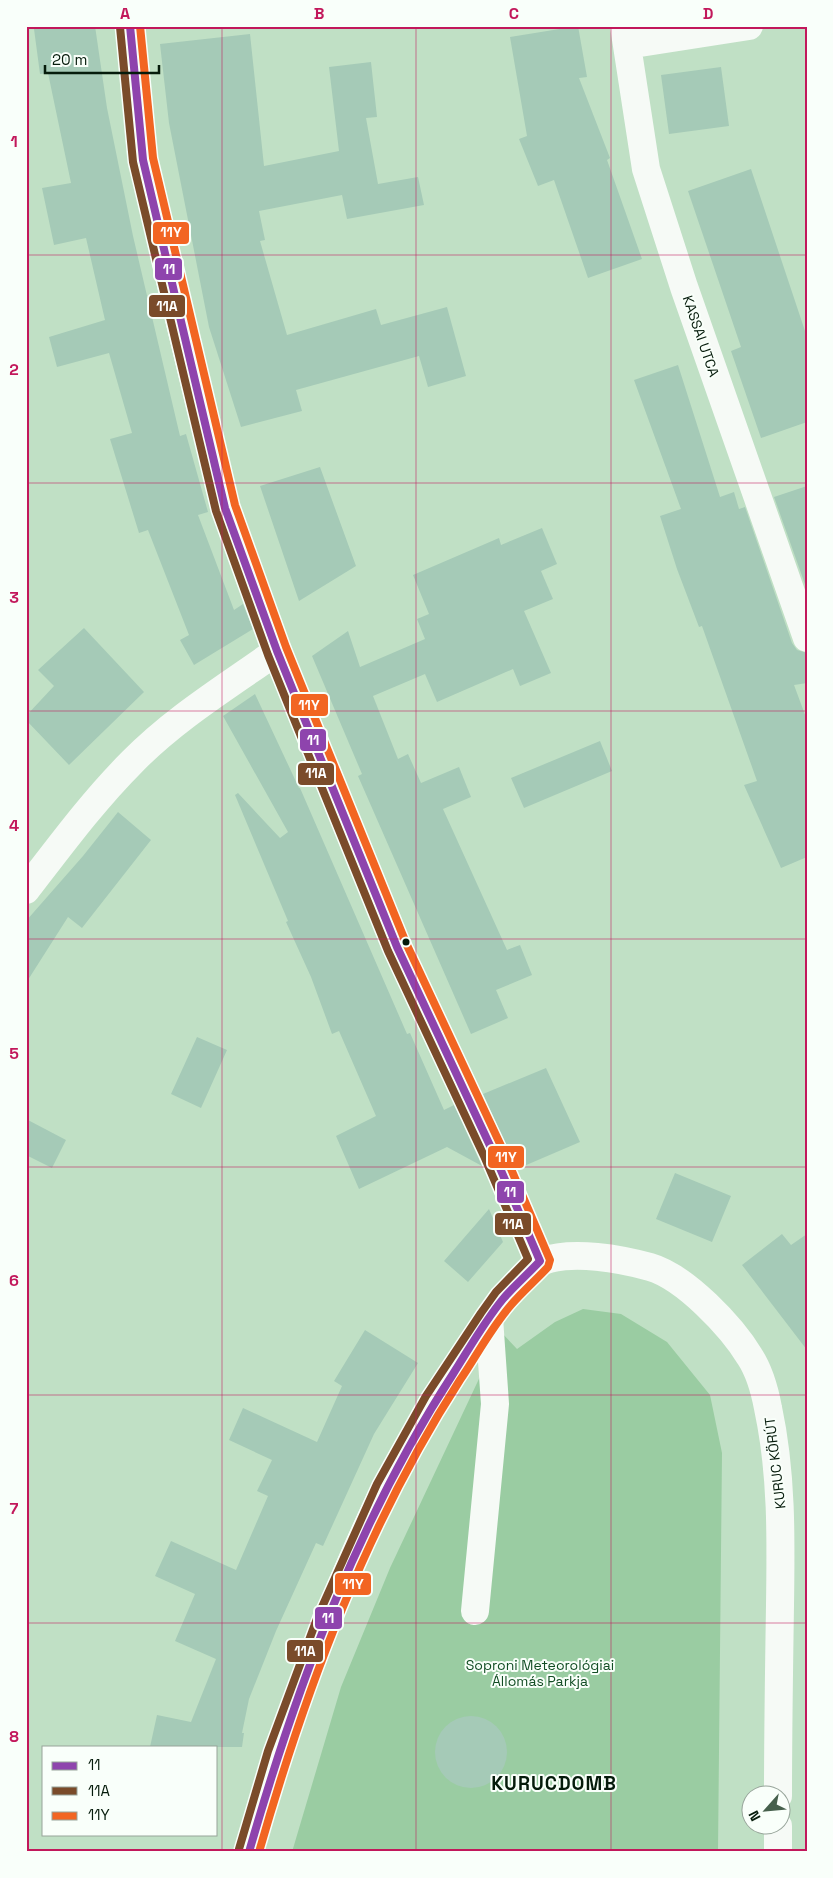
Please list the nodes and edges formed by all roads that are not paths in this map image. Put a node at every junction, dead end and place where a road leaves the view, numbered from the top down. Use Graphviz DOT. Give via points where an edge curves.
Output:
graph roads {
  1 [pos="130,26"];
  2 [pos="749,26"];
  3 [pos="626,36"];
  4 [pos="807,638"];
  5 [pos="277,651"];
  6 [pos="26,890"];
  7 [pos="540,1261"];
  8 [pos="489,1318"];
  9 [pos="475,1611"];
  10 [pos="778,1786"];
  11 [pos="778,1836"];
  12 [pos="249,1852"];
  13 [pos="778,1852"];
  1 -- 5 [label="street" via="143,160 176,307 225,508"];
  2 -- 3 [label="street"];
  3 -- 4 [label="street, KASSAI UTCA" via="646,170"];
  5 -- 6 [label="street" via="179,721 133,761"];
  5 -- 7 [label="street" via="397,947"];
  7 -- 8 [label="street"];
  7 -- 10 [label="street, KURUC KÖRÚT" via="565,1257 622,1259 657,1269 700,1299 721,1319 752,1359 768,1405 778,1464"];
  8 -- 9 [label="street" via="495,1404"];
  8 -- 12 [label="street" via="435,1401 386,1488 317,1646 277,1754"];
  11 -- 13 [label="street"];
}
